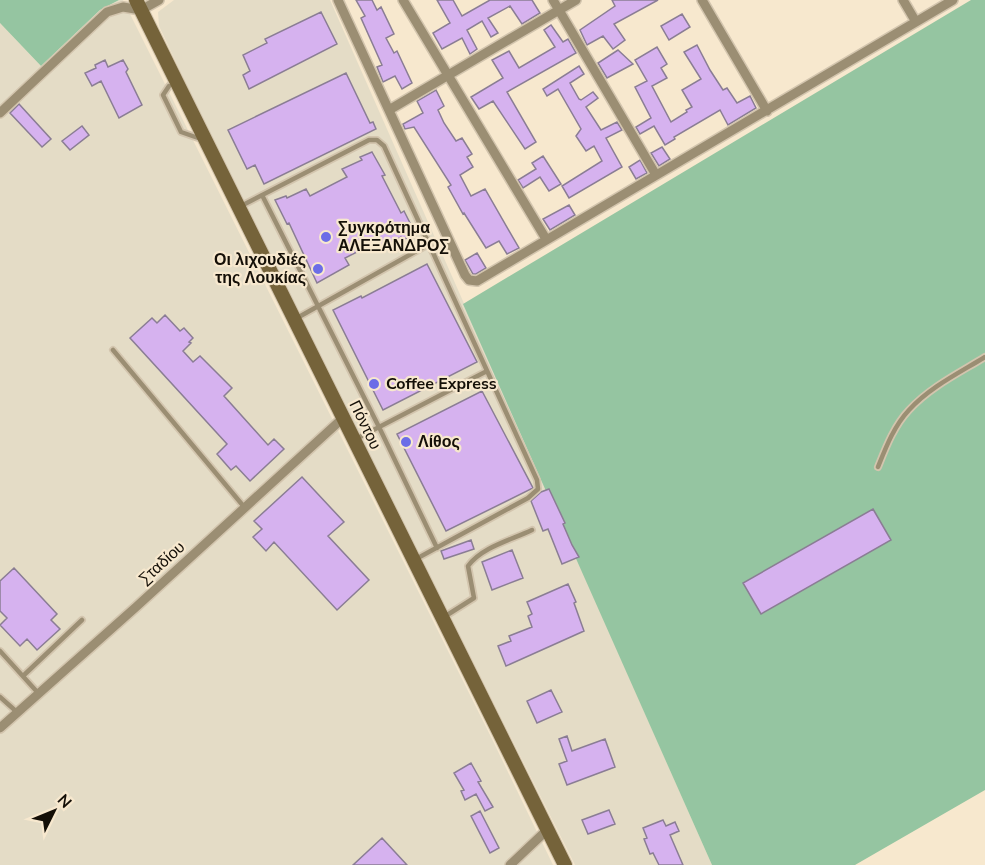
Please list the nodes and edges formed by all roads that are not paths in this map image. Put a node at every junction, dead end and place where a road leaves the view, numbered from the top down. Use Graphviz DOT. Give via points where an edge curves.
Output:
graph roads {
  1 [pos="159,0"];
  2 [pos="338,0"];
  3 [pos="404,0"];
  4 [pos="553,0"];
  5 [pos="576,0"];
  6 [pos="702,0"];
  7 [pos="903,0"];
  8 [pos="953,0"];
  9 [pos="138,5"];
  10 [pos="559,10"];
  11 [pos="916,22"];
  12 [pos="448,77"];
  13 [pos="169,86"];
  14 [pos="389,110"];
  15 [pos="767,111"];
  16 [pos="0,113"];
  17 [pos="205,141"];
  18 [pos="656,176"];
  19 [pos="262,195"];
  20 [pos="238,208"];
  21 [pos="546,239"];
  22 [pos="429,244"];
  23 [pos="318,306"];
  24 [pos="294,320"];
  25 [pos="113,350"];
  26 [pos="985,357"];
  27 [pos="487,370"];
  28 [pos="343,418"];
  29 [pos="379,427"];
  30 [pos="354,440"];
  31 [pos="878,467"];
  32 [pos="245,508"];
  33 [pos="532,530"];
  34 [pos="437,548"];
  35 [pos="413,560"];
  36 [pos="442,618"];
  37 [pos="82,620"];
  38 [pos="0,651"];
  39 [pos="23,676"];
  40 [pos="39,694"];
  41 [pos="0,697"];
  42 [pos="18,713"];
  43 [pos="0,728"];
  44 [pos="547,830"];
  45 [pos="510,865"];
  46 [pos="565,865"];
  1 -- 9 [label="street"];
  2 -- 14 [label="street"];
  3 -- 12 [label="street"];
  4 -- 10 [label="street"];
  5 -- 10 [label="street"];
  6 -- 15 [label="street"];
  7 -- 11 [label="street"];
  8 -- 11 [label="street"];
  9 -- 16 [label="street" via="107,12"];
  9 -- 17 [label="street, Πόντου"];
  10 -- 12 [label="street"];
  10 -- 18 [label="street"];
  11 -- 15 [label="street"];
  12 -- 14 [label="street"];
  12 -- 21 [label="street"];
  13 -- 17 [label="lane" via="163,95 181,132"];
  14 -- 21 [label="street" via="469,280 477,281"];
  15 -- 18 [label="street"];
  17 -- 20 [label="street, Πόντου"];
  18 -- 21 [label="street"];
  19 -- 20 [label="lane"];
  19 -- 22 [label="lane" via="369,140 377,140 384,146"];
  19 -- 23 [label="lane"];
  20 -- 24 [label="street, Πόντου"];
  22 -- 23 [label="lane"];
  22 -- 27 [label="lane"];
  23 -- 24 [label="lane"];
  23 -- 29 [label="lane"];
  24 -- 28 [label="street, Πόντου"];
  25 -- 32 [label="lane"];
  26 -- 31 [label="lane" via="909,409"];
  27 -- 29 [label="lane"];
  27 -- 34 [label="lane" via="538,489"];
  28 -- 30 [label="street, Πόντου"];
  28 -- 32 [label="street, Σταδίου"];
  29 -- 30 [label="lane"];
  29 -- 34 [label="lane"];
  30 -- 35 [label="street, Πόντου"];
  32 -- 40 [label="street, Σταδίου"];
  33 -- 36 [label="lane" via="471,562 468,573 474,598"];
  34 -- 35 [label="lane"];
  35 -- 36 [label="street, Πόντου"];
  36 -- 44 [label="street, Πόντου"];
  37 -- 39 [label="lane"];
  38 -- 39 [label="lane"];
  39 -- 40 [label="lane"];
  40 -- 42 [label="street, Σταδίου"];
  41 -- 42 [label="lane"];
  42 -- 43 [label="street, Σταδίου"];
  44 -- 45 [label="street"];
  44 -- 46 [label="street, Πόντου"];
}
